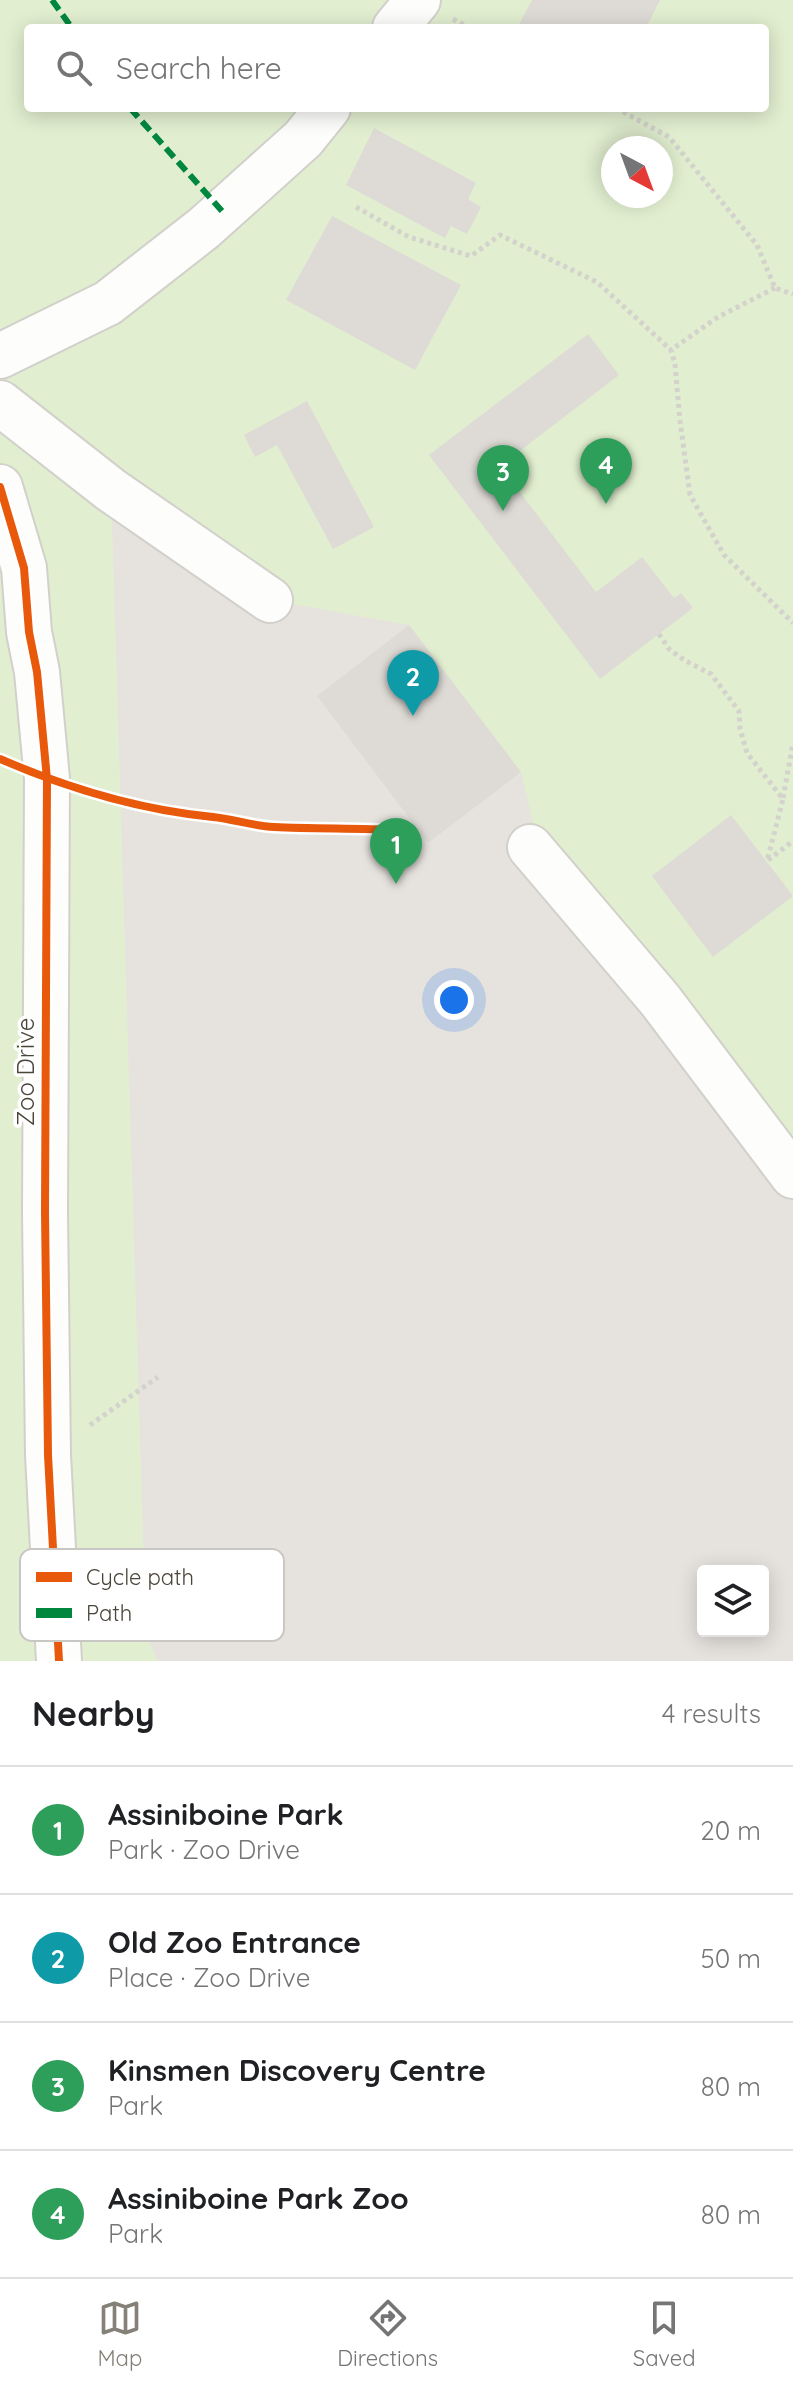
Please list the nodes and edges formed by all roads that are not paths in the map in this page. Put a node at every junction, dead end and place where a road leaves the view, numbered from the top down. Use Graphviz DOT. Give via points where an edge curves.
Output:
graph roads {
  1 [pos="418,0"];
  2 [pos="398,24"];
  3 [pos="325,112"];
  4 [pos="0,356"];
  5 [pos="0,403"];
  6 [pos="0,487"];
  7 [pos="0,594"];
  8 [pos="270,600"];
  9 [pos="29,632"];
  10 [pos="530,847"];
  11 [pos="793,1176"];
  12 [pos="53,1549"];
  13 [pos="58,1641"];
  14 [pos="59,1661"];
  1 -- 2 [label="street"];
  3 -- 4 [label="street" via="303,139 204,228 120,294"];
  5 -- 8 [label="street" via="111,490"];
  6 -- 9 [label="street, Zoo Drive" via="24,568"];
  7 -- 9 [label="street"];
  9 -- 12 [label="street, Zoo Drive" via="47,779 45,1212"];
  10 -- 11 [label="street" via="660,1000"];
  13 -- 14 [label="street, Zoo Drive"];
}
